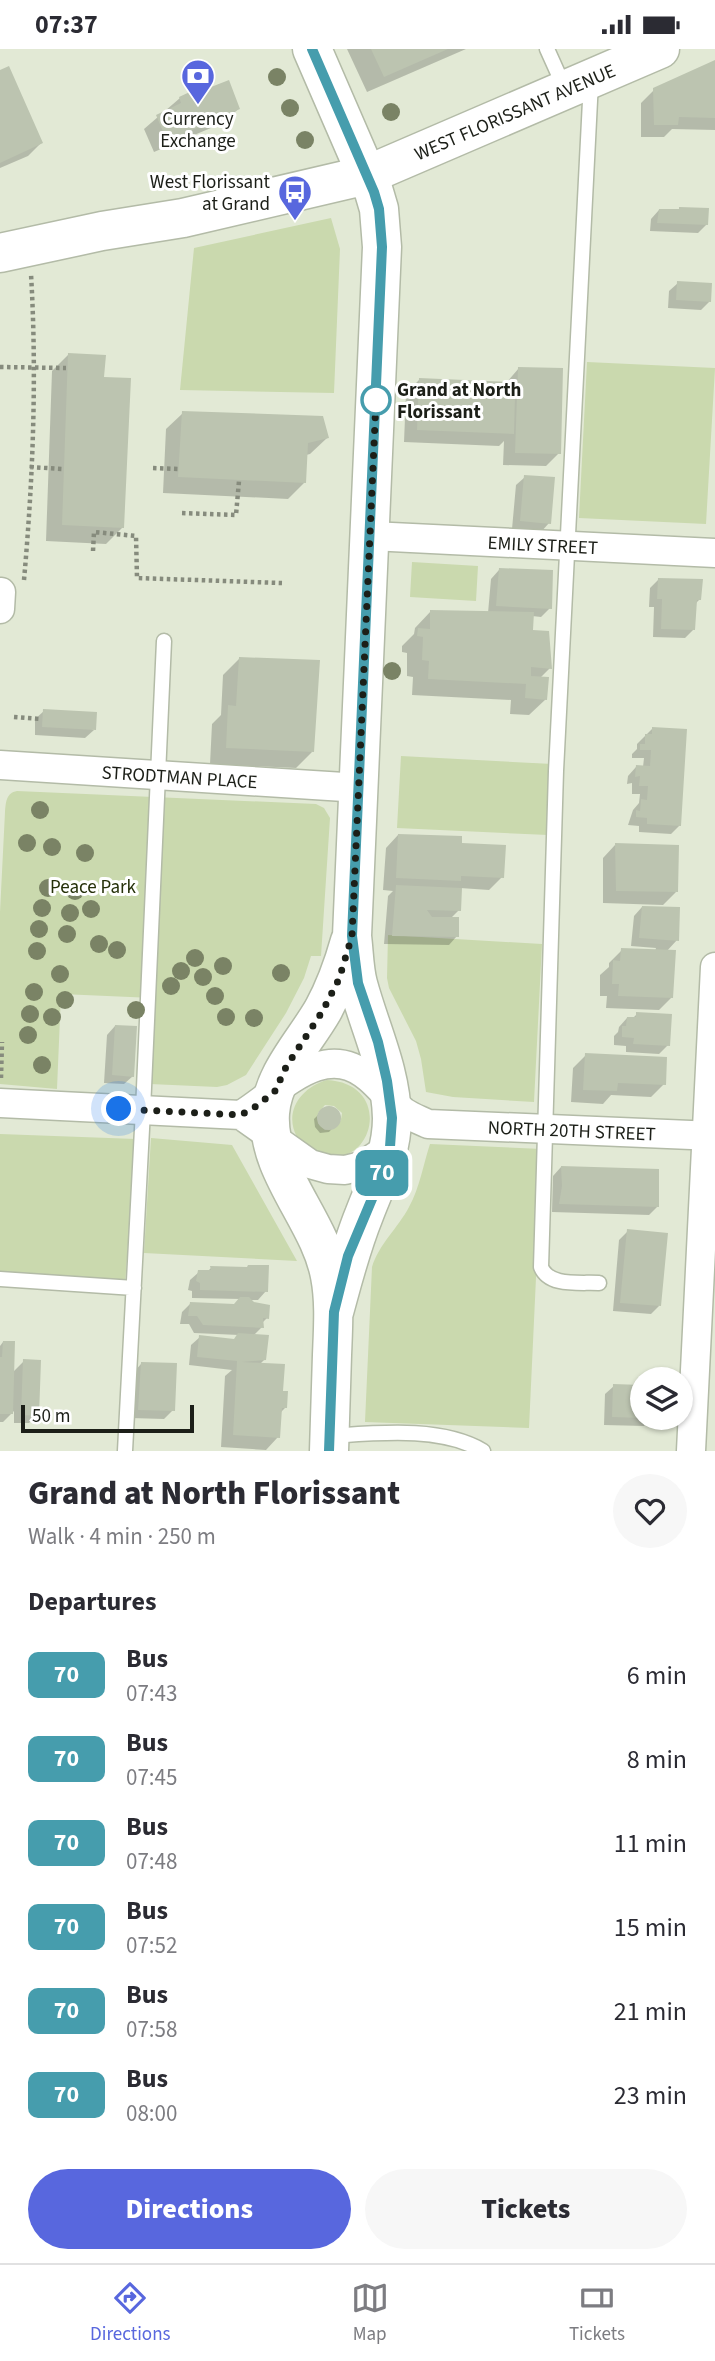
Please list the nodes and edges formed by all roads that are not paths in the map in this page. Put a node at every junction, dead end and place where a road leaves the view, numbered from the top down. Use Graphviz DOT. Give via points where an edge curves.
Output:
graph roads {
  1 [pos="312,49"];
  2 [pos="547,49"];
  3 [pos="660,49"];
  4 [pos="578,85"];
  5 [pos="367,175"];
  6 [pos="15,261"];
  7 [pos="371,536"];
  8 [pos="568,545"];
  9 [pos="715,553"];
  10 [pos="8,591"];
  11 [pos="0,609"];
  12 [pos="164,641"];
  13 [pos="0,765"];
  14 [pos="158,775"];
  15 [pos="360,788"];
  16 [pos="352,936"];
  17 [pos="715,967"];
  18 [pos="1,1090"];
  19 [pos="275,1091"];
  20 [pos="390,1099"];
  21 [pos="143,1110"];
  22 [pos="428,1124"];
  23 [pos="256,1125"];
  24 [pos="544,1127"];
  25 [pos="711,1136"];
  26 [pos="390,1147"];
  27 [pos="0,1279"];
  28 [pos="599,1283"];
  29 [pos="134,1288"];
  30 [pos="334,1312"];
  31 [pos="329,1443"];
  32 [pos="125,1451"];
  33 [pos="483,1451"];
  34 [pos="691,1451"];
  1 -- 5 [label="main road"];
  2 -- 4 [label="lane"];
  3 -- 4 [label="main road, WEST FLORISSANT AVENUE"];
  4 -- 5 [label="main road, WEST FLORISSANT AVENUE"];
  4 -- 8 [label="lane"];
  5 -- 6 [label="main road, WEST FLORISSANT AVENUE" via="183,218 102,231"];
  5 -- 7 [label="main road" via="379,209 382,247"];
  7 -- 8 [label="street, EMILY STREET"];
  7 -- 15 [label="main road"];
  8 -- 9 [label="street, EMILY STREET"];
  8 -- 24 [label="lane"];
  10 -- 11 [label="street"];
  12 -- 14 [label="lane"];
  13 -- 14 [label="street, STRODTMAN PLACE"];
  14 -- 15 [label="street, STRODTMAN PLACE"];
  14 -- 21 [label="lane"];
  15 -- 16 [label="main road"];
  16 -- 19 [label="main road" via="339,979"];
  16 -- 20 [label="main road" via="358,983 378,1042"];
  17 -- 25 [label="street"];
  18 -- 21 [label="street"];
  19 -- 20 [label="street, NORTH 20TH STREET" via="317,1066 348,1065"];
  19 -- 23 [label="main road" via="270,1112"];
  20 -- 22 [label="street, NORTH 20TH STREET"];
  20 -- 26 [label="main road"];
  21 -- 23 [label="street"];
  21 -- 29 [label="lane"];
  22 -- 24 [label="street, NORTH 20TH STREET"];
  22 -- 26 [label="street"];
  23 -- 26 [label="street" via="310,1164 328,1169 361,1166"];
  23 -- 30 [label="main road" via="323,1252"];
  24 -- 25 [label="street, NORTH 20TH STREET"];
  24 -- 28 [label="lane" via="544,1275 552,1280"];
  25 -- 34 [label="street"];
  26 -- 30 [label="main road" via="348,1256"];
  27 -- 29 [label="lane"];
  29 -- 32 [label="lane"];
  30 -- 31 [label="main road"];
  31 -- 33 [label="lane" via="376,1433 429,1434"];
}
